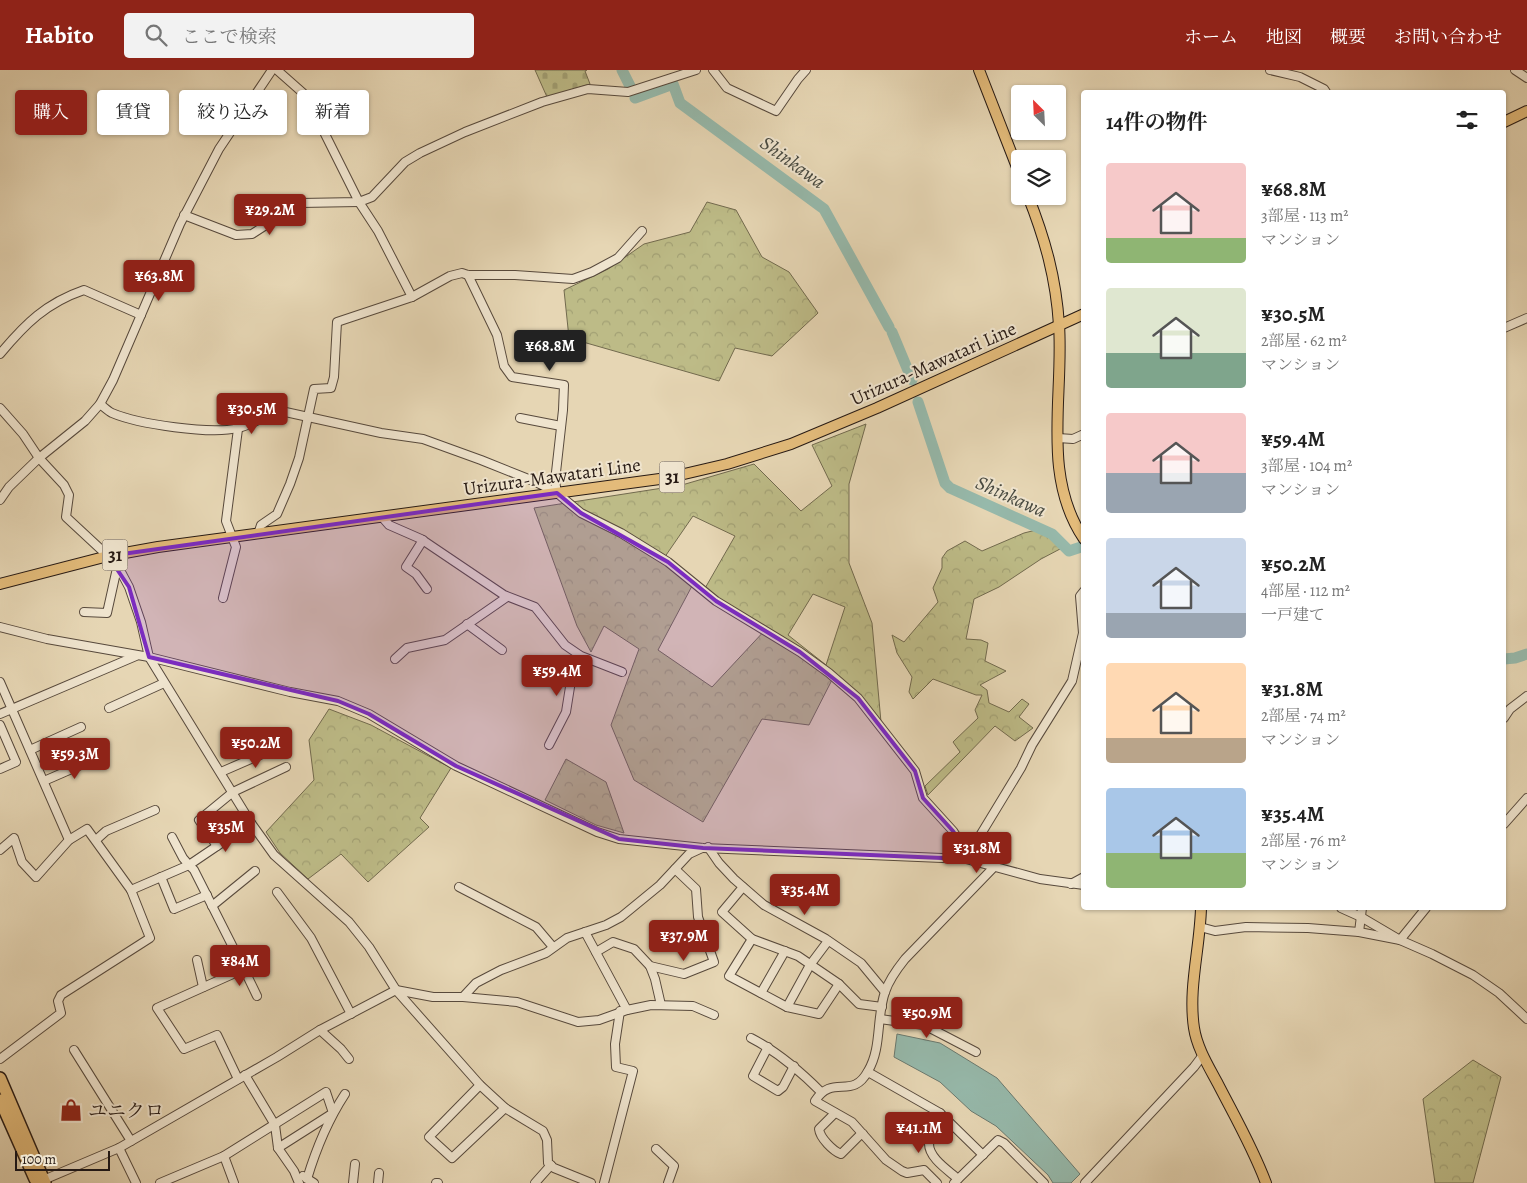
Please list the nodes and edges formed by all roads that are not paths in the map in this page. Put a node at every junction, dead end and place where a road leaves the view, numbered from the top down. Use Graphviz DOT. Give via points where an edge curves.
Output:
graph roads {
  1 [pos="272,70"];
  2 [pos="277,70"];
  3 [pos="696,70"];
  4 [pos="713,70"];
  5 [pos="806,70"];
  6 [pos="980,70"];
  7 [pos="1270,70"];
  8 [pos="1515,70"];
  9 [pos="1527,78"];
  10 [pos="1325,90"];
  11 [pos="1527,111"];
  12 [pos="1506,121"];
  13 [pos="1011,152"];
  14 [pos="359,202"];
  15 [pos="1031,205"];
  16 [pos="184,215"];
  17 [pos="642,231"];
  18 [pos="468,275"];
  19 [pos="412,297"];
  20 [pos="141,315"];
  21 [pos="1081,315"];
  22 [pos="1527,318"];
  23 [pos="1059,325"];
  24 [pos="1506,327"];
  25 [pos="0,354"];
  26 [pos="100,404"];
  27 [pos="0,408"];
  28 [pos="307,417"];
  29 [pos="520,418"];
  30 [pos="560,426"];
  31 [pos="238,428"];
  32 [pos="1081,435"];
  33 [pos="1058,438"];
  34 [pos="39,458"];
  35 [pos="557,493"];
  36 [pos="0,500"];
  37 [pos="382,517"];
  38 [pos="258,534"];
  39 [pos="1081,535"];
  40 [pos="232,538"];
  41 [pos="423,540"];
  42 [pos="108,556"];
  43 [pos="117,568"];
  44 [pos="0,584"];
  45 [pos="427,589"];
  46 [pos="1081,595"];
  47 [pos="507,597"];
  48 [pos="223,598"];
  49 [pos="1081,608"];
  50 [pos="84,612"];
  51 [pos="466,624"];
  52 [pos="0,627"];
  53 [pos="1081,642"];
  54 [pos="502,650"];
  55 [pos="579,655"];
  56 [pos="136,656"];
  57 [pos="149,657"];
  58 [pos="395,659"];
  59 [pos="622,672"];
  60 [pos="0,682"];
  61 [pos="164,683"];
  62 [pos="1527,696"];
  63 [pos="109,708"];
  64 [pos="12,709"];
  65 [pos="0,714"];
  66 [pos="1506,715"];
  67 [pos="0,724"];
  68 [pos="81,727"];
  69 [pos="283,745"];
  70 [pos="549,745"];
  71 [pos="30,750"];
  72 [pos="97,758"];
  73 [pos="286,767"];
  74 [pos="0,769"];
  75 [pos="220,772"];
  76 [pos="44,782"];
  77 [pos="234,792"];
  78 [pos="1527,798"];
  79 [pos="154,810"];
  80 [pos="1506,822"];
  81 [pos="251,823"];
  82 [pos="172,837"];
  83 [pos="70,840"];
  84 [pos="96,840"];
  85 [pos="217,846"];
  86 [pos="706,848"];
  87 [pos="0,850"];
  88 [pos="967,857"];
  89 [pos="189,865"];
  90 [pos="994,867"];
  91 [pos="675,868"];
  92 [pos="255,870"];
  93 [pos="161,877"];
  94 [pos="1081,879"];
  95 [pos="1071,884"];
  96 [pos="1081,885"];
  97 [pos="459,886"];
  98 [pos="743,887"];
  99 [pos="131,890"];
  100 [pos="278,892"];
  101 [pos="207,895"];
  102 [pos="212,906"];
  103 [pos="1201,910"];
  104 [pos="1345,910"];
  105 [pos="1362,910"];
  106 [pos="1424,910"];
  107 [pos="1361,917"];
  108 [pos="1200,927"];
  109 [pos="585,932"];
  110 [pos="1360,932"];
  111 [pos="752,939"];
  112 [pos="1400,940"];
  113 [pos="828,941"];
  114 [pos="553,947"];
  115 [pos="785,951"];
  116 [pos="596,952"];
  117 [pos="197,960"];
  118 [pos="810,965"];
  119 [pos="650,966"];
  120 [pos="244,968"];
  121 [pos="839,984"];
  122 [pos="203,987"];
  123 [pos="396,990"];
  124 [pos="885,992"];
  125 [pos="761,993"];
  126 [pos="257,996"];
  127 [pos="463,998"];
  128 [pos="662,1005"];
  129 [pos="787,1006"];
  130 [pos="882,1006"];
  131 [pos="623,1010"];
  132 [pos="351,1014"];
  133 [pos="714,1015"];
  134 [pos="1527,1018"];
  135 [pos="880,1019"];
  136 [pos="320,1030"];
  137 [pos="751,1038"];
  138 [pos="768,1047"];
  139 [pos="74,1050"];
  140 [pos="976,1052"];
  141 [pos="1203,1055"];
  142 [pos="0,1059"];
  143 [pos="349,1059"];
  144 [pos="794,1066"];
  145 [pos="868,1072"];
  146 [pos="241,1077"];
  147 [pos="0,1078"];
  148 [pos="480,1086"];
  149 [pos="821,1092"];
  150 [pos="2,1094"];
  151 [pos="346,1094"];
  152 [pos="505,1108"];
  153 [pos="333,1113"];
  154 [pos="835,1113"];
  155 [pos="940,1113"];
  156 [pos="275,1125"];
  157 [pos="863,1134"];
  158 [pos="130,1141"];
  159 [pos="119,1148"];
  160 [pos="278,1148"];
  161 [pos="656,1149"];
  162 [pos="983,1155"];
  163 [pos="224,1156"];
  164 [pos="355,1164"];
  165 [pos="551,1165"];
  166 [pos="294,1172"];
  167 [pos="379,1173"];
  168 [pos="310,1181"];
  169 [pos="932,1181"];
  170 [pos="956,1181"];
  171 [pos="39,1182"];
  172 [pos="136,1183"];
  173 [pos="160,1183"];
  174 [pos="234,1183"];
  175 [pos="299,1183"];
  176 [pos="353,1183"];
  177 [pos="378,1183"];
  178 [pos="536,1183"];
  179 [pos="591,1183"];
  180 [pos="604,1183"];
  181 [pos="668,1183"];
  182 [pos="1044,1183"];
  183 [pos="1085,1183"];
  184 [pos="1266,1183"];
  1 -- 16 [label="street" via="219,149"];
  2 -- 14 [label="street" via="303,93"];
  3 -- 14 [label="street" via="628,92 588,89 542,102 465,132 405,162 379,192"];
  4 -- 5 [label="street" via="727,88 776,111"];
  6 -- 13 [label="main road"];
  7 -- 10 [label="street" via="1300,77"];
  8 -- 9 [label="street"];
  11 -- 12 [label="main road"];
  14 -- 16 [label="street" via="300,203 252,234 236,235"];
  14 -- 19 [label="street"];
  15 -- 23 [label="main road" via="1052,270"];
  16 -- 20 [label="street"];
  17 -- 18 [label="street" via="618,258 573,279"];
  18 -- 19 [label="street" via="450,276"];
  18 -- 30 [label="street" via="497,335 504,366 512,377 564,386"];
  19 -- 28 [label="street" via="338,322 331,388 314,389"];
  20 -- 25 [label="street" via="84,290 64,297 30,320"];
  20 -- 26 [label="street"];
  21 -- 23 [label="main road, Urizura-Mawatari Line / 31"];
  22 -- 24 [label="street"];
  23 -- 33 [label="main road"];
  23 -- 35 [label="main road, Urizura-Mawatari Line / 31" via="877,408 756,456 667,478"];
  26 -- 31 [label="street" via="111,413 149,424 198,430"];
  26 -- 34 [label="street" via="85,421"];
  27 -- 34 [label="street"];
  28 -- 31 [label="street" via="273,412"];
  28 -- 35 [label="street" via="423,439"];
  28 -- 38 [label="street" via="290,484 277,514 261,525"];
  29 -- 30 [label="street"];
  30 -- 35 [label="street" via="554,481"];
  31 -- 40 [label="street" via="226,521"];
  32 -- 33 [label="street" via="1073,439"];
  33 -- 39 [label="main road" via="1059,476 1064,497"];
  34 -- 36 [label="street"];
  34 -- 42 [label="street" via="69,495 66,517"];
  35 -- 37 [label="main road, Urizura-Mawatari Line / 31"];
  35 -- 88 [label="street" via="580,514 621,533 668,562 716,601 800,652 858,698 915,771 924,798 953,831"];
  37 -- 38 [label="main road, Urizura-Mawatari Line / 31"];
  37 -- 41 [label="street" via="389,525"];
  38 -- 40 [label="main road, Urizura-Mawatari Line / 31"];
  40 -- 42 [label="main road, Urizura-Mawatari Line / 31"];
  40 -- 48 [label="street" via="236,547"];
  41 -- 45 [label="street" via="406,567"];
  41 -- 47 [label="street"];
  42 -- 43 [label="street"];
  42 -- 44 [label="main road, Urizura-Mawatari Line / 31"];
  43 -- 50 [label="street" via="107,613"];
  43 -- 57 [label="street" via="129,587"];
  46 -- 49 [label="street"];
  47 -- 51 [label="street"];
  47 -- 55 [label="street" via="535,607 566,645"];
  51 -- 54 [label="street"];
  51 -- 58 [label="street" via="445,640 407,648"];
  52 -- 56 [label="street" via="46,640 111,649"];
  53 -- 88 [label="street" via="1072,681"];
  55 -- 59 [label="street"];
  55 -- 70 [label="street" via="566,712"];
  56 -- 57 [label="street"];
  56 -- 64 [label="street"];
  57 -- 61 [label="street"];
  57 -- 86 [label="street" via="338,701 361,710 456,766 596,832 619,839"];
  60 -- 64 [label="street"];
  61 -- 63 [label="street"];
  61 -- 75 [label="street"];
  62 -- 66 [label="street"];
  64 -- 65 [label="street"];
  64 -- 71 [label="street"];
  67 -- 74 [label="street" via="16,762"];
  68 -- 71 [label="street"];
  69 -- 75 [label="street"];
  71 -- 76 [label="street"];
  72 -- 76 [label="street"];
  73 -- 77 [label="street"];
  75 -- 77 [label="street"];
  76 -- 83 [label="street"];
  77 -- 81 [label="street"];
  77 -- 85 [label="street" via="199,820"];
  78 -- 80 [label="street"];
  79 -- 84 [label="street" via="106,831"];
  81 -- 85 [label="street"];
  81 -- 123 [label="street" via="274,855 349,922"];
  82 -- 89 [label="street"];
  83 -- 84 [label="street" via="87,829"];
  83 -- 87 [label="street" via="36,877 22,862 14,838"];
  84 -- 99 [label="street"];
  85 -- 89 [label="street"];
  86 -- 88 [label="street"];
  86 -- 91 [label="street" via="689,854"];
  86 -- 98 [label="street"];
  88 -- 90 [label="street"];
  89 -- 93 [label="street"];
  89 -- 101 [label="street"];
  90 -- 95 [label="street"];
  90 -- 124 [label="street" via="905,959"];
  91 -- 109 [label="street" via="660,885 620,917"];
  91 -- 119 [label="street" via="696,889 698,917 714,962 684,974"];
  92 -- 102 [label="street"];
  93 -- 99 [label="street"];
  93 -- 101 [label="street" via="174,909"];
  94 -- 95 [label="street"];
  95 -- 96 [label="street"];
  97 -- 114 [label="street" via="536,927"];
  98 -- 111 [label="street" via="722,912"];
  98 -- 113 [label="street" via="764,905"];
  99 -- 142 [label="street" via="150,938 61,995 58,1001 61,1012"];
  100 -- 132 [label="street" via="311,938"];
  101 -- 102 [label="street"];
  102 -- 120 [label="street"];
  103 -- 108 [label="main road"];
  104 -- 107 [label="street"];
  105 -- 107 [label="street"];
  106 -- 112 [label="street"];
  107 -- 110 [label="street"];
  107 -- 112 [label="street"];
  108 -- 110 [label="street" via="1215,931 1246,927"];
  108 -- 141 [label="main road" via="1191,1003 1194,1031"];
  109 -- 114 [label="street" via="566,938"];
  109 -- 116 [label="street"];
  110 -- 112 [label="street"];
  111 -- 115 [label="street"];
  111 -- 125 [label="street" via="729,976"];
  112 -- 134 [label="street" via="1473,976 1499,993"];
  113 -- 118 [label="street"];
  113 -- 124 [label="street" via="861,963"];
  114 -- 127 [label="street" via="476,983"];
  115 -- 118 [label="street"];
  115 -- 125 [label="street"];
  116 -- 119 [label="street" via="613,942 634,949"];
  116 -- 131 [label="street"];
  117 -- 122 [label="street"];
  118 -- 121 [label="street"];
  118 -- 129 [label="street"];
  119 -- 128 [label="street"];
  120 -- 122 [label="street"];
  120 -- 126 [label="street"];
  121 -- 129 [label="street" via="819,1014"];
  121 -- 130 [label="street" via="859,1004"];
  122 -- 146 [label="street" via="157,1008 184,1049 217,1035"];
  123 -- 127 [label="street" via="433,997"];
  123 -- 132 [label="street"];
  123 -- 148 [label="street"];
  124 -- 130 [label="street"];
  125 -- 129 [label="street"];
  127 -- 131 [label="street" via="517,1002 578,1022 599,1020"];
  128 -- 131 [label="street"];
  128 -- 133 [label="street" via="693,1006"];
  130 -- 135 [label="street"];
  131 -- 180 [label="street" via="615,1044 616,1067 633,1071"];
  132 -- 136 [label="street"];
  135 -- 140 [label="street" via="924,1025"];
  135 -- 145 [label="street" via="874,1059"];
  136 -- 143 [label="street"];
  136 -- 146 [label="street"];
  137 -- 138 [label="street"];
  138 -- 144 [label="street"];
  138 -- 144 [label="street" via="752,1076 778,1090"];
  139 -- 158 [label="street"];
  141 -- 183 [label="street"];
  141 -- 184 [label="main road" via="1255,1153"];
  144 -- 149 [label="street"];
  145 -- 149 [label="street" via="854,1086 829,1087"];
  145 -- 155 [label="street"];
  146 -- 156 [label="street"];
  146 -- 158 [label="street"];
  147 -- 150 [label="highway"];
  148 -- 152 [label="street"];
  148 -- 152 [label="street" via="429,1137 452,1158"];
  149 -- 154 [label="street" via="815,1101"];
  150 -- 171 [label="highway"];
  151 -- 153 [label="street"];
  152 -- 165 [label="street" via="543,1131"];
  153 -- 156 [label="street" via="326,1092"];
  153 -- 160 [label="street"];
  153 -- 168 [label="street" via="314,1157"];
  154 -- 157 [label="street" via="852,1122"];
  154 -- 157 [label="street" via="820,1129 820,1134 837,1152 841,1154"];
  155 -- 162 [label="street"];
  155 -- 170 [label="street" via="929,1149"];
  156 -- 160 [label="street"];
  156 -- 163 [label="street"];
  157 -- 169 [label="street" via="886,1160 902,1171 924,1170"];
  158 -- 159 [label="street"];
  159 -- 171 [label="street"];
  159 -- 172 [label="street"];
  160 -- 166 [label="street"];
  161 -- 181 [label="street" via="674,1166"];
  162 -- 170 [label="street"];
  162 -- 182 [label="street" via="998,1140"];
  163 -- 173 [label="street"];
  163 -- 174 [label="street"];
  164 -- 176 [label="street"];
  165 -- 178 [label="street"];
  165 -- 179 [label="street"];
  166 -- 168 [label="street"];
  166 -- 175 [label="street"];
  167 -- 177 [label="street"];
}
